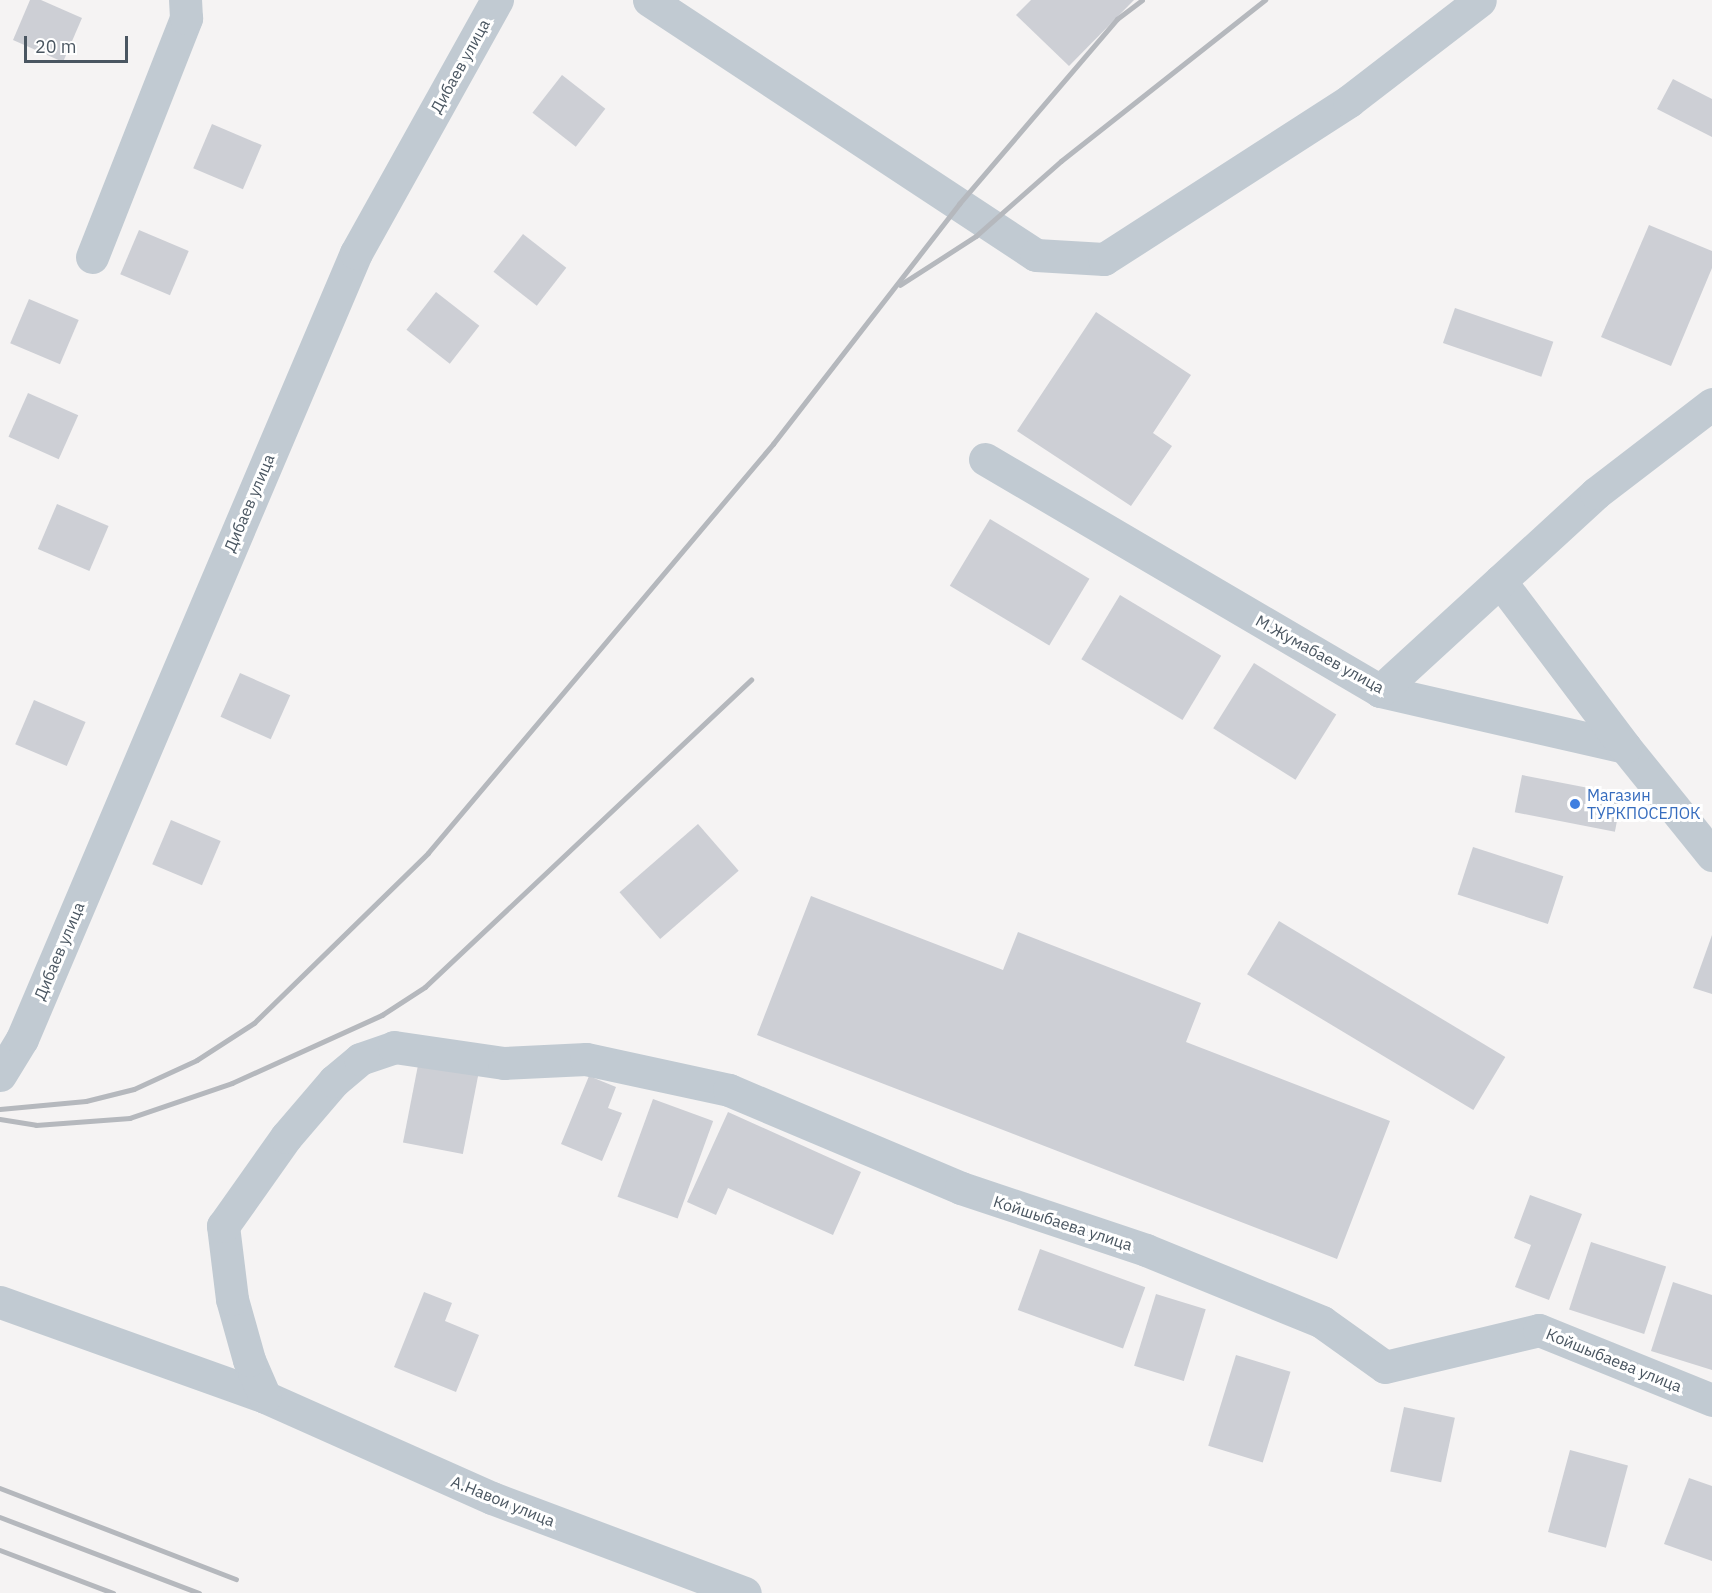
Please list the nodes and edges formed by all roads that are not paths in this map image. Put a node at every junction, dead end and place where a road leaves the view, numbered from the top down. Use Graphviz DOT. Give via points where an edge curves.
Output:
graph roads {
  1 [pos="185,0"];
  2 [pos="497,0"];
  3 [pos="649,0"];
  4 [pos="1480,0"];
  5 [pos="92,257"];
  6 [pos="1712,404"];
  7 [pos="985,459"];
  8 [pos="1500,581"];
  9 [pos="1380,691"];
  10 [pos="1625,747"];
  11 [pos="1712,855"];
  12 [pos="0,1075"];
  13 [pos="0,1302"];
  14 [pos="265,1397"];
  15 [pos="1712,1400"];
  16 [pos="745,1593"];
  1 -- 5 [label="street" via="186,18"];
  2 -- 12 [label="street, Дибаев улица" via="356,253 29,1021"];
  3 -- 4 [label="street" via="1036,255 1104,259 1349,101"];
  6 -- 8 [label="street" via="1596,493"];
  7 -- 9 [label="street, М.Жумабаев улица"];
  8 -- 9 [label="street"];
  8 -- 10 [label="street"];
  9 -- 10 [label="street, М.Жумабаев улица"];
  10 -- 11 [label="street"];
  13 -- 14 [label="street, А.Навои улица"];
  14 -- 15 [label="street, Койшыбаева улица" via="249,1360 232,1299 223,1226 286,1137 334,1081 360,1059 394,1047 504,1063 586,1059 729,1090 960,1188 1146,1250 1322,1322 1385,1367 1539,1330"];
  14 -- 16 [label="street, А.Навои улица" via="492,1498"];
}
